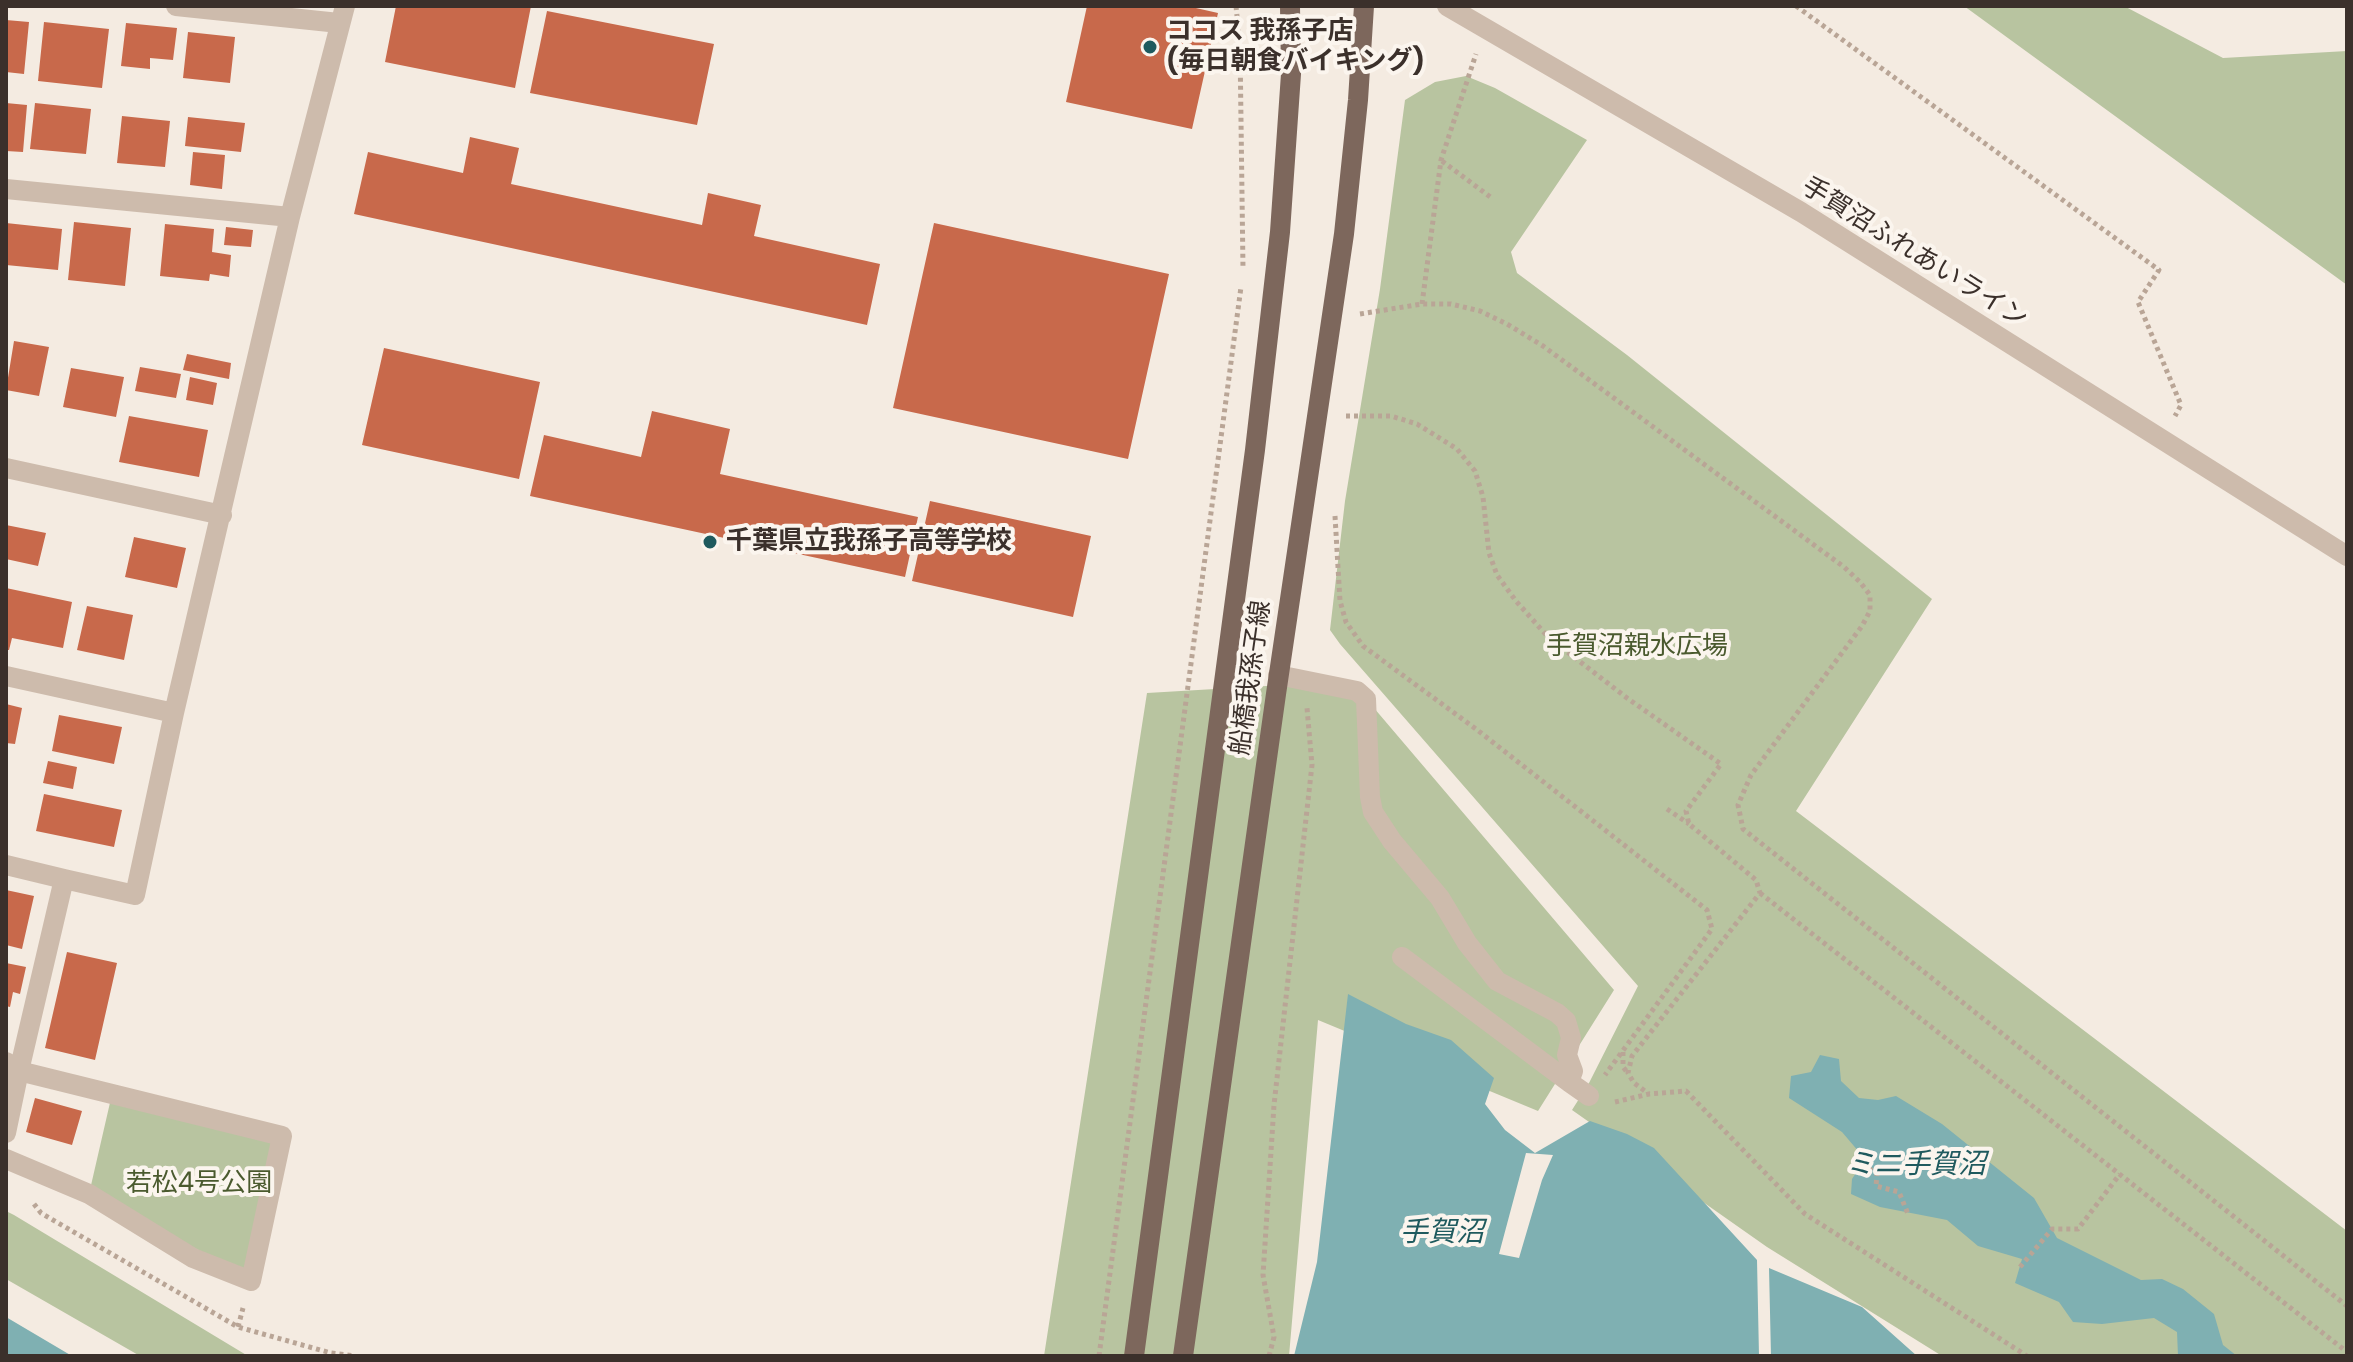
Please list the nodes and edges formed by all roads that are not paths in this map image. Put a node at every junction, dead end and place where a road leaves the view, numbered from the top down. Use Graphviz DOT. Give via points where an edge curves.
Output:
graph roads {
  1 [pos="176,6"];
  2 [pos="1290,6"];
  3 [pos="1364,6"];
  4 [pos="1447,6"];
  5 [pos="342,14"];
  6 [pos="6,189"];
  7 [pos="290,217"];
  8 [pos="6,468"];
  9 [pos="222,515"];
  10 [pos="2347,556"];
  11 [pos="6,676"];
  12 [pos="1277,684"];
  13 [pos="174,713"];
  14 [pos="6,865"];
  15 [pos="64,879"];
  16 [pos="1402,957"];
  17 [pos="12,1066"];
  18 [pos="1569,1082"];
  19 [pos="1589,1096"];
  20 [pos="6,1133"];
  21 [pos="6,1159"];
  22 [pos="1134,1356"];
  23 [pos="1183,1356"];
  1 -- 5 [label="street"];
  2 -- 22 [label="main road, 船橋我孫子線" via="1291,74 1280,232 1255,450"];
  3 -- 12 [label="main road, 船橋我孫子線" via="1344,234"];
  4 -- 10 [label="street, 手賀沼ふれあいライン" via="1801,212"];
  5 -- 7 [label="street"];
  6 -- 7 [label="street"];
  7 -- 9 [label="street"];
  8 -- 9 [label="street"];
  9 -- 13 [label="street"];
  11 -- 13 [label="street"];
  12 -- 18 [label="street" via="1357,691 1366,699 1373,812 1497,981 1566,1021 1573,1071"];
  12 -- 23 [label="main road, 船橋我孫子線"];
  13 -- 15 [label="street" via="135,895"];
  14 -- 15 [label="street"];
  15 -- 17 [label="street"];
  16 -- 18 [label="street"];
  17 -- 20 [label="street"];
  17 -- 21 [label="street" via="282,1136 251,1281 193,1258 89,1194"];
  18 -- 19 [label="street"];
}
